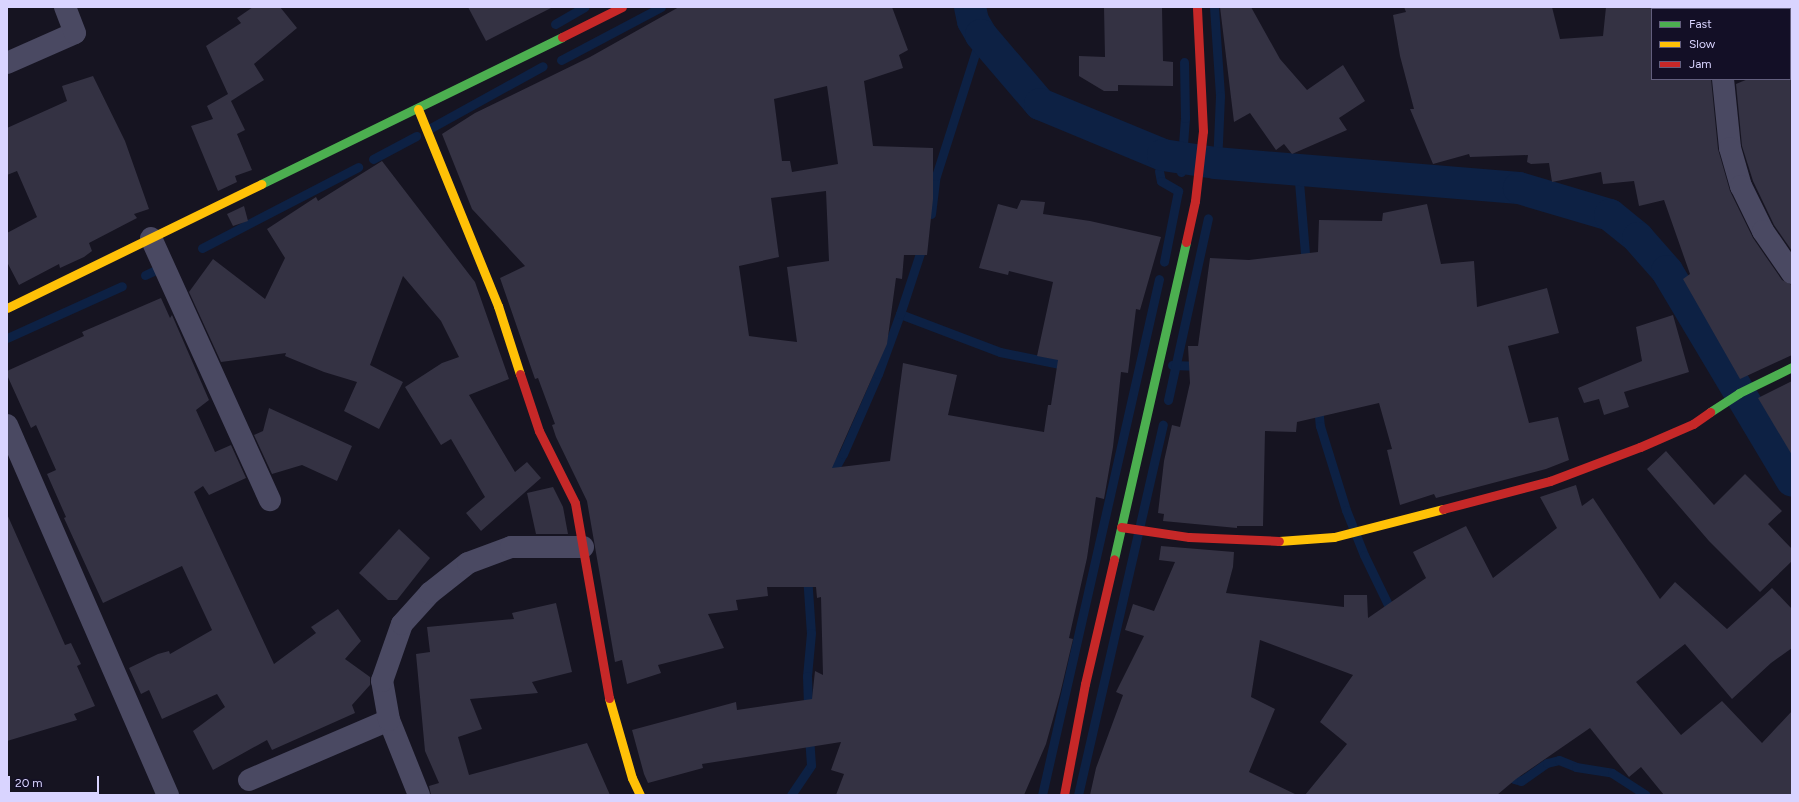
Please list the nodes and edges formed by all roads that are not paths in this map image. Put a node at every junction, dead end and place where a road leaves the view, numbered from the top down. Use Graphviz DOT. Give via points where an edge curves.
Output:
graph roads {
  1 [pos="65,7"];
  2 [pos="622,7"];
  3 [pos="1197,7"];
  4 [pos="7,63"];
  5 [pos="1723,80"];
  6 [pos="418,109"];
  7 [pos="151,238"];
  8 [pos="1792,273"];
  9 [pos="7,308"];
  10 [pos="1792,367"];
  11 [pos="7,425"];
  12 [pos="270,500"];
  13 [pos="1121,527"];
  14 [pos="583,547"];
  15 [pos="389,720"];
  16 [pos="249,780"];
  17 [pos="168,795"];
  18 [pos="419,795"];
  19 [pos="640,795"];
  20 [pos="1064,795"];
  1 -- 4 [label="street" via="75,33"];
  2 -- 6 [label="street"];
  3 -- 13 [label="street" via="1204,130 1195,201"];
  5 -- 8 [label="street" via="1730,148 1742,186 1763,231"];
  6 -- 7 [label="street"];
  6 -- 14 [label="street" via="498,306 539,431 572,493"];
  7 -- 9 [label="street"];
  7 -- 12 [label="street"];
  10 -- 13 [label="street" via="1739,393 1693,424 1640,448 1550,481 1361,530 1305,540 1266,542 1189,537"];
  11 -- 17 [label="street"];
  13 -- 20 [label="street" via="1085,684"];
  14 -- 15 [label="street" via="510,547 468,563 430,593 402,624 382,681"];
  14 -- 19 [label="street" via="610,705 632,778"];
  15 -- 16 [label="street"];
  15 -- 18 [label="street"];
}
